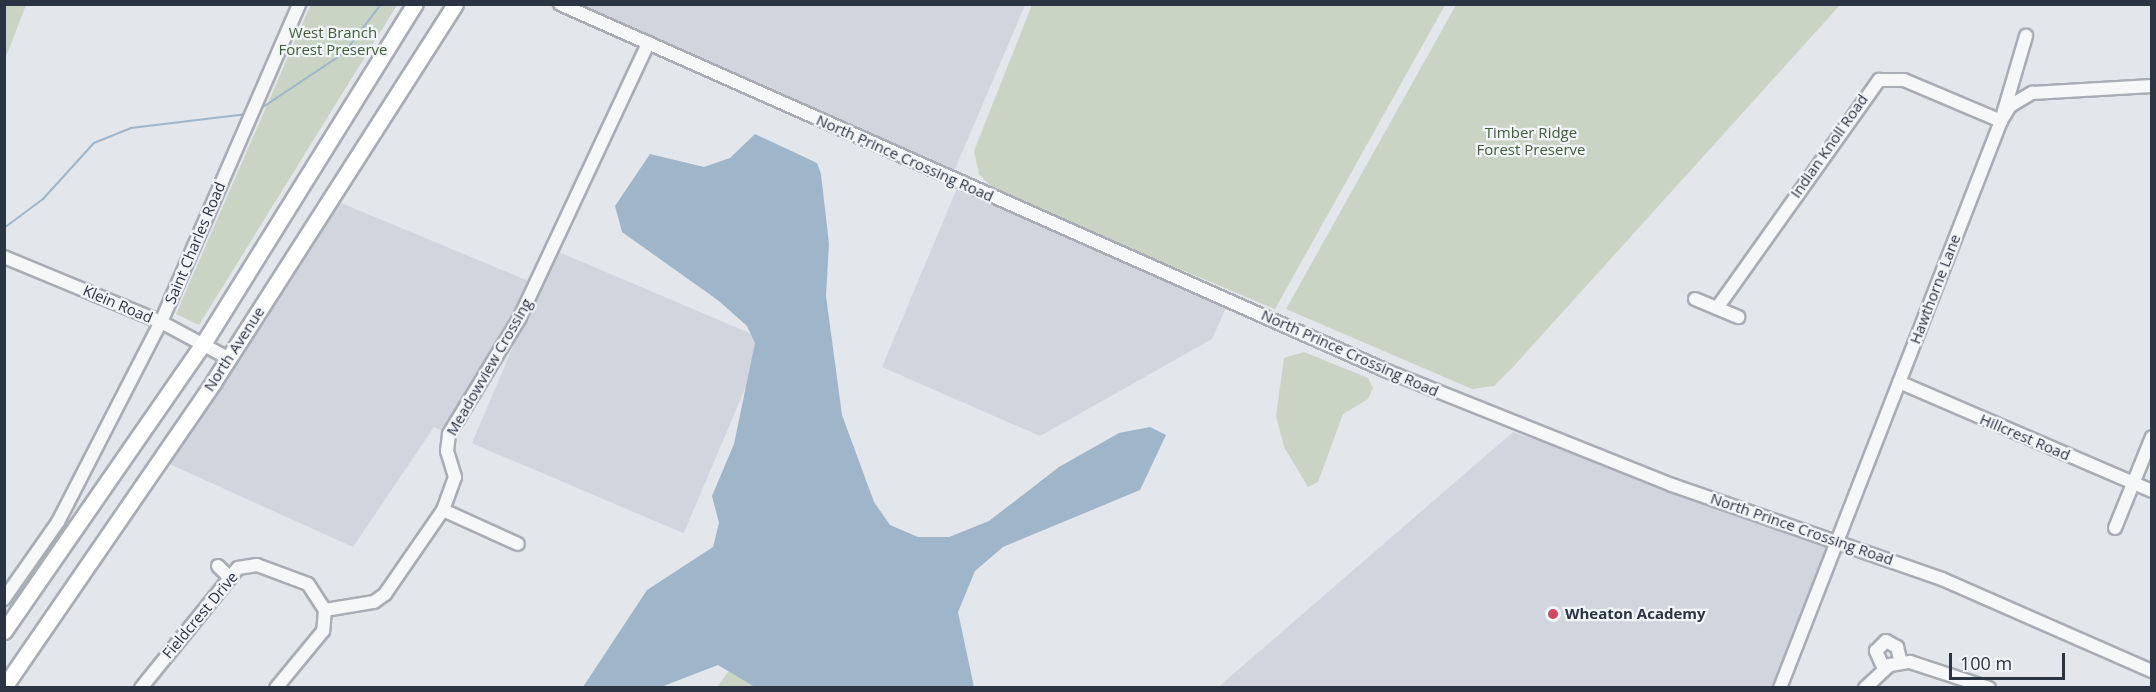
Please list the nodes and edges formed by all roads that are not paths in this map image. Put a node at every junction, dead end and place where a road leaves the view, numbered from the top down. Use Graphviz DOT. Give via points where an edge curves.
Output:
graph roads {
  1 [pos="299,4"];
  2 [pos="415,4"];
  3 [pos="454,4"];
  4 [pos="560,4"];
  5 [pos="2026,36"];
  6 [pos="648,43"];
  7 [pos="2151,86"];
  8 [pos="2001,121"];
  9 [pos="4,258"];
  10 [pos="1695,299"];
  11 [pos="1717,308"];
  12 [pos="1738,317"];
  13 [pos="161,322"];
  14 [pos="203,344"];
  15 [pos="228,358"];
  16 [pos="1899,382"];
  17 [pos="2151,437"];
  18 [pos="2133,483"];
  19 [pos="2151,491"];
  20 [pos="443,510"];
  21 [pos="2115,528"];
  22 [pos="1839,540"];
  23 [pos="518,544"];
  24 [pos="218,566"];
  25 [pos="230,578"];
  26 [pos="4,599"];
  27 [pos="325,610"];
  28 [pos="4,631"];
  29 [pos="2151,671"];
  30 [pos="4,687"];
  31 [pos="141,687"];
  32 [pos="276,687"];
  33 [pos="1780,687"];
  34 [pos="1865,687"];
  35 [pos="1989,687"];
  1 -- 13 [label="street, Saint Charles Road"];
  2 -- 14 [label="main road, North Avenue"];
  3 -- 15 [label="main road, North Avenue"];
  4 -- 6 [label="street, North Prince Crossing Road"];
  5 -- 8 [label="street, Hawthorne Lane"];
  6 -- 20 [label="street, Meadowview Crossing" via="519,318 449,434 447,451 455,477"];
  6 -- 22 [label="street, North Prince Crossing Road" via="1397,375 1672,485"];
  7 -- 8 [label="street" via="2032,93 2010,106"];
  8 -- 11 [label="street, Indian Knoll Road" via="1904,80 1879,80"];
  8 -- 16 [label="street, Hawthorne Lane"];
  9 -- 13 [label="street, Klein Road"];
  10 -- 11 [label="street"];
  11 -- 12 [label="street"];
  13 -- 14 [label="street, Klein Road"];
  13 -- 26 [label="street, Saint Charles Road" via="58,522"];
  14 -- 15 [label="street, Klein Road"];
  14 -- 28 [label="main road, North Avenue"];
  15 -- 30 [label="main road, North Avenue"];
  16 -- 18 [label="street, Hillcrest Road"];
  16 -- 22 [label="street, Hawthorne Lane"];
  17 -- 18 [label="street"];
  18 -- 19 [label="street, Hillcrest Road"];
  18 -- 21 [label="street"];
  20 -- 23 [label="street"];
  20 -- 27 [label="street, Meadowview Crossing" via="385,594 374,602"];
  22 -- 29 [label="street, North Prince Crossing Road"];
  22 -- 33 [label="street, Hawthorne Lane"];
  24 -- 25 [label="street"];
  25 -- 27 [label="street, Fieldcrest Drive" via="238,568 272,568 314,589"];
  25 -- 31 [label="street, Fieldcrest Drive"];
  27 -- 32 [label="street" via="322,631"];
  34 -- 35 [label="street" via="1892,666 1934,665"];
}
